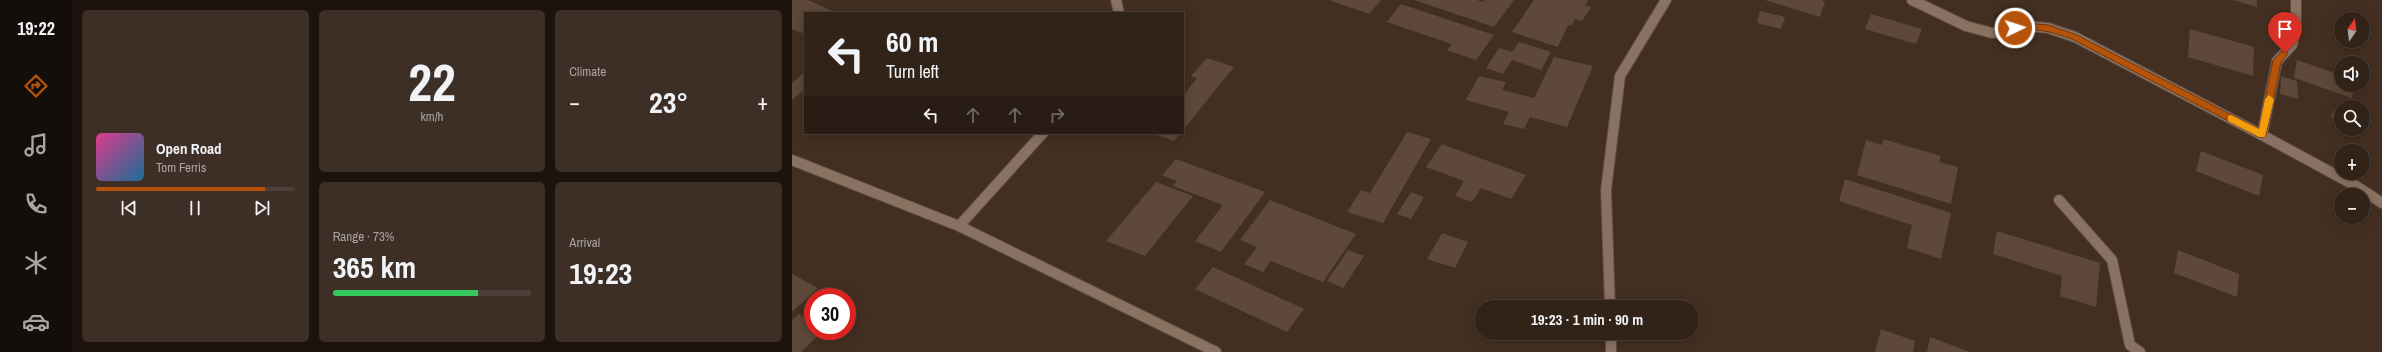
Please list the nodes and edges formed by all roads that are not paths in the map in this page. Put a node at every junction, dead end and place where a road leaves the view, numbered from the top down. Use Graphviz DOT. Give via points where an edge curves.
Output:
graph roads {
  1 [pos="1116,0"];
  2 [pos="1666,0"];
  3 [pos="1912,0"];
  4 [pos="2296,0"];
  5 [pos="1119,12"];
  6 [pos="1042,134"];
  7 [pos="2262,135"];
  8 [pos="794,163"];
  9 [pos="2059,200"];
  10 [pos="2382,204"];
  11 [pos="959,226"];
  12 [pos="1610,300"];
  13 [pos="1611,340"];
  14 [pos="1216,352"];
  15 [pos="1612,352"];
  16 [pos="2140,352"];
  1 -- 5 [label="street"];
  2 -- 12 [label="street" via="1620,76 1606,190"];
  3 -- 7 [label="street" via="1966,26 1992,33 2026,26 2048,28 2074,37"];
  4 -- 7 [label="street" via="2296,25 2292,45 2277,60"];
  6 -- 11 [label="street"];
  7 -- 10 [label="street" via="2356,186"];
  8 -- 11 [label="street"];
  9 -- 16 [label="street" via="2112,260 2130,345"];
  11 -- 14 [label="street"];
  13 -- 15 [label="street"];
}
